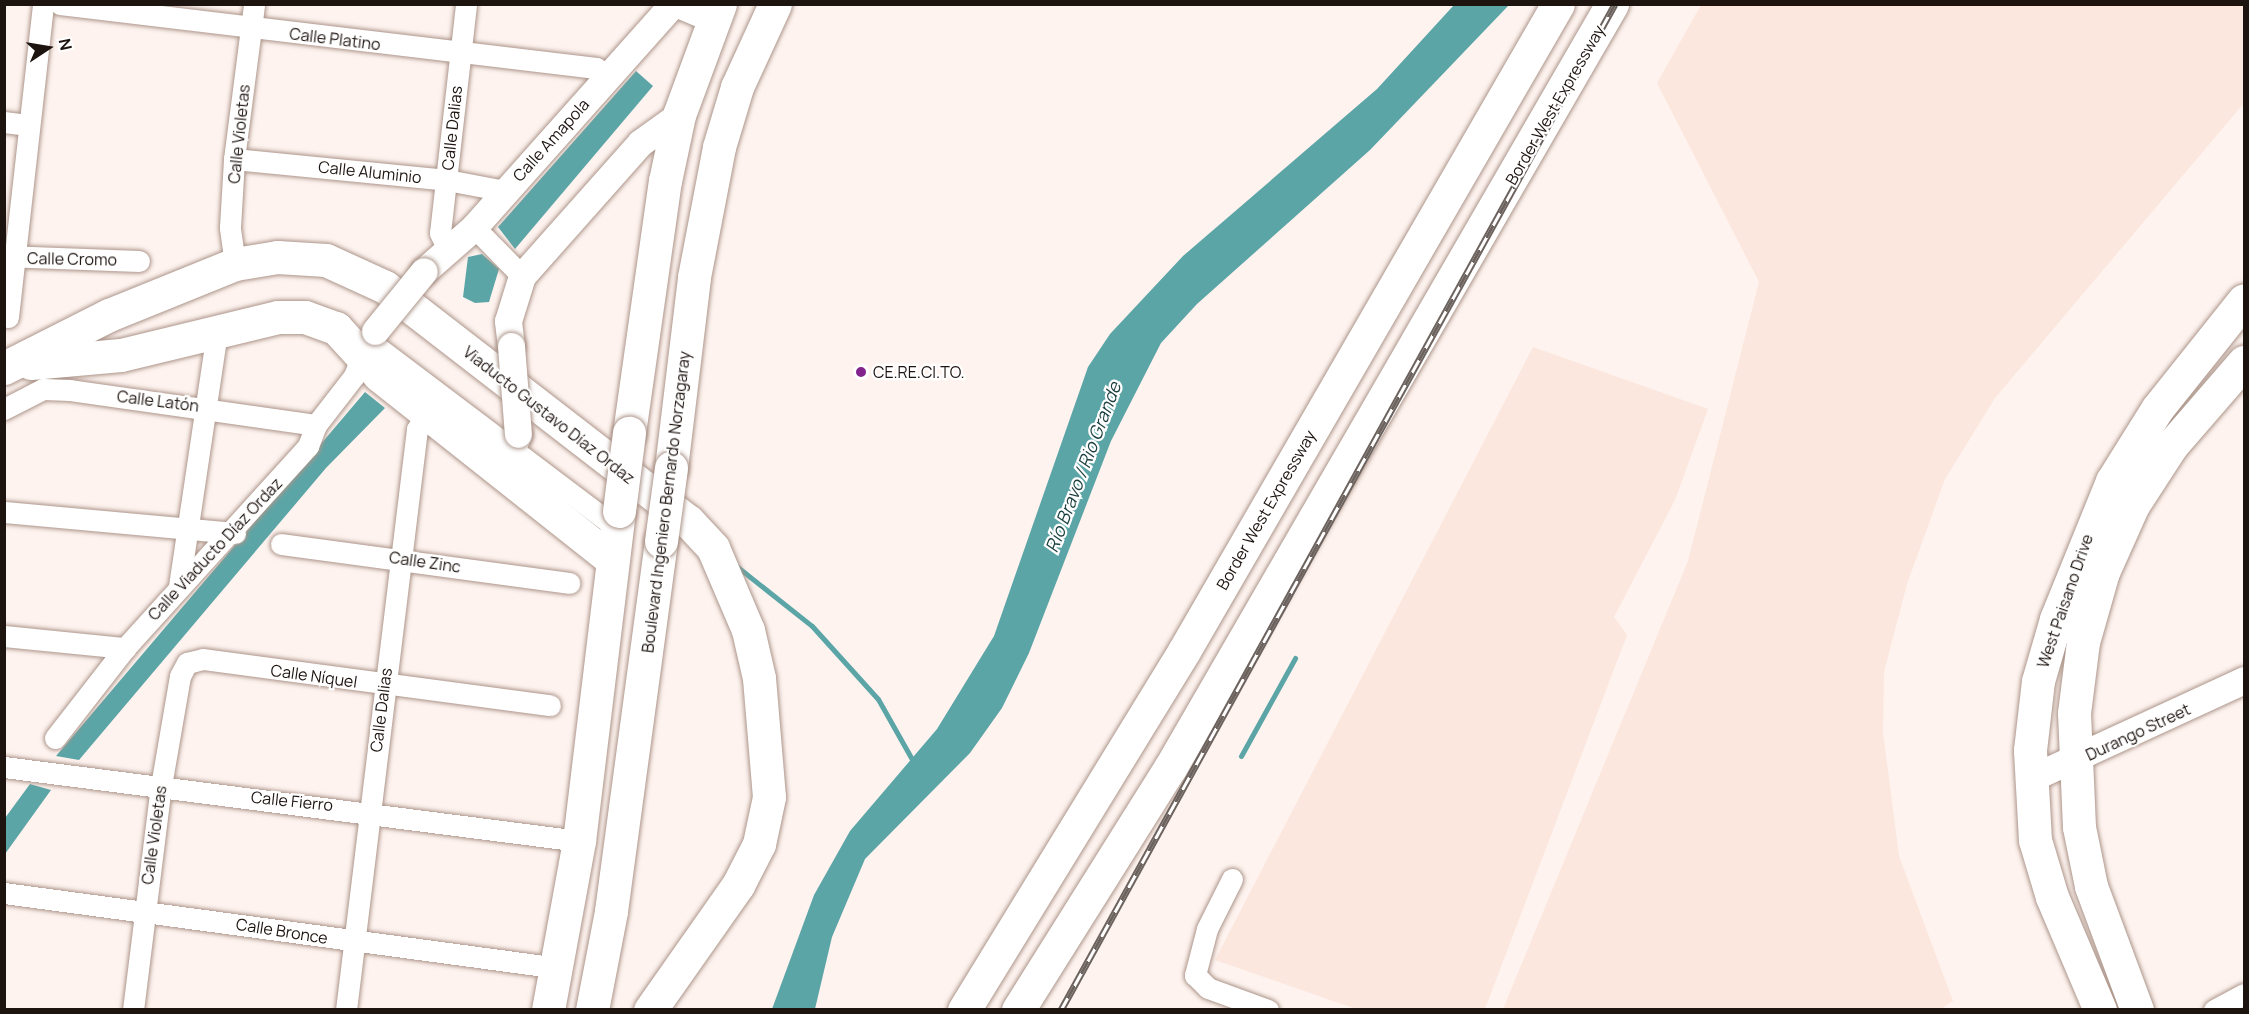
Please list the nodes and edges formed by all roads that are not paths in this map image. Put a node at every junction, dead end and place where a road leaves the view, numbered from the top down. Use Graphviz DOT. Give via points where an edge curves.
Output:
graph roads {
  1 [pos="43,4"];
  2 [pos="60,4"];
  3 [pos="255,4"];
  4 [pos="466,4"];
  5 [pos="673,4"];
  6 [pos="678,4"];
  7 [pos="775,4"];
  8 [pos="1558,4"];
  9 [pos="1612,4"];
  10 [pos="716,12"];
  11 [pos="252,29"];
  12 [pos="460,54"];
  13 [pos="609,77"];
  14 [pos="679,115"];
  15 [pos="4,122"];
  16 [pos="29,125"];
  17 [pos="234,159"];
  18 [pos="447,180"];
  19 [pos="505,191"];
  20 [pos="480,234"];
  21 [pos="448,250"];
  22 [pos="9,257"];
  23 [pos="140,261"];
  24 [pos="235,264"];
  25 [pos="516,269"];
  26 [pos="2244,300"];
  27 [pos="8,316"];
  28 [pos="217,333"];
  29 [pos="369,341"];
  30 [pos="2244,362"];
  31 [pos="9,366"];
  32 [pos="207,407"];
  33 [pos="4,409"];
  34 [pos="428,415"];
  35 [pos="316,425"];
  36 [pos="511,453"];
  37 [pos="4,512"];
  38 [pos="185,532"];
  39 [pos="235,533"];
  40 [pos="616,533"];
  41 [pos="281,544"];
  42 [pos="400,558"];
  43 [pos="569,583"];
  44 [pos="179,586"];
  45 [pos="4,636"];
  46 [pos="125,648"];
  47 [pos="187,663"];
  48 [pos="2244,680"];
  49 [pos="384,686"];
  50 [pos="550,705"];
  51 [pos="55,738"];
  52 [pos="2074,762"];
  53 [pos="15,768"];
  54 [pos="2029,780"];
  55 [pos="160,786"];
  56 [pos="369,810"];
  57 [pos="579,841"];
  58 [pos="1232,879"];
  59 [pos="4,893"];
  60 [pos="144,910"];
  61 [pos="354,942"];
  62 [pos="559,969"];
  63 [pos="2244,994"];
  64 [pos="549,1009"];
  65 [pos="133,1010"];
  66 [pos="346,1010"];
  67 [pos="592,1010"];
  68 [pos="650,1010"];
  69 [pos="964,1010"];
  70 [pos="1018,1010"];
  71 [pos="1268,1010"];
  72 [pos="2100,1010"];
  73 [pos="2138,1010"];
  74 [pos="2214,1010"];
  1 -- 16 [label="street"];
  2 -- 11 [label="street, Calle Platino"];
  3 -- 11 [label="street, Calle Violetas"];
  4 -- 12 [label="street, Calle Dalias"];
  5 -- 13 [label="street, Calle Amapola"];
  6 -- 10 [label="street"];
  7 -- 67 [label="main road, Boulevard Ingeniero Bernardo Norzagaray, bridge" via="737,87 719,147 694,277 612,911"];
  8 -- 69 [label="main road, Border West Expressway" via="1184,651"];
  9 -- 70 [label="main road, Border West Expressway" via="1170,768"];
  10 -- 14 [label="main road"];
  11 -- 12 [label="street, Calle Platino"];
  11 -- 17 [label="street, Calle Violetas"];
  12 -- 13 [label="street, Calle Platino" via="596,68"];
  12 -- 18 [label="street, Calle Dalias"];
  13 -- 19 [label="street, Calle Amapola"];
  14 -- 25 [label="street" via="640,143"];
  14 -- 40 [label="main road, bridge" via="664,181"];
  15 -- 16 [label="street"];
  16 -- 22 [label="street"];
  17 -- 18 [label="street, Calle Aluminio"];
  17 -- 24 [label="street, Calle Violetas" via="230,227"];
  18 -- 19 [label="street, Calle Aluminio"];
  18 -- 21 [label="street, Calle Dalias" via="440,232"];
  19 -- 20 [label="street, Calle Amapola"];
  20 -- 21 [label="street, Calle Amapola"];
  20 -- 25 [label="street"];
  21 -- 29 [label="street, Calle Amapola, bridge" via="424,271"];
  22 -- 23 [label="street, Calle Cromo"];
  22 -- 27 [label="street"];
  24 -- 31 [label="main road, Viaducto Gustavo Díaz Ordaz" via="109,315"];
  24 -- 68 [label="main road, Viaducto Gustavo Díaz Ordaz" via="276,257 326,260 385,287 688,521 713,548 733,587 759,678 769,797 759,844 738,885"];
  25 -- 36 [label="street, bridge" via="508,321"];
  26 -- 54 [label="main road, West Paisano Drive" via="2157,409 2098,510 2044,654 2030,728"];
  28 -- 29 [label="main road, Viaducto Gustavo Díaz Ordaz" via="248,322 305,317"];
  28 -- 31 [label="main road, Viaducto Gustavo Díaz Ordaz" via="121,355"];
  28 -- 32 [label="street"];
  29 -- 34 [label="main road, Viaducto Gustavo Díaz Ordaz" via="379,375"];
  29 -- 35 [label="street, Calle Viaducto Díaz Ordaz" via="354,376"];
  29 -- 36 [label="street"];
  30 -- 52 [label="main road, West Paisano Drive" via="2172,445 2118,536 2083,642"];
  32 -- 33 [label="street, Calle Latón" via="43,389"];
  32 -- 35 [label="street, Calle Latón"];
  32 -- 38 [label="street"];
  34 -- 36 [label="main road, Viaducto Gustavo Díaz Ordaz"];
  34 -- 42 [label="street, Calle Dalias" via="417,429"];
  35 -- 39 [label="street, Calle Viaducto Díaz Ordaz" via="308,446"];
  36 -- 40 [label="main road, Viaducto Gustavo Díaz Ordaz"];
  37 -- 38 [label="street"];
  38 -- 39 [label="street"];
  38 -- 44 [label="street"];
  39 -- 44 [label="street, Calle Viaducto Díaz Ordaz"];
  40 -- 57 [label="main road"];
  41 -- 42 [label="street, Calle Zinc"];
  42 -- 43 [label="street, Calle Zinc"];
  42 -- 49 [label="street, Calle Dalias"];
  44 -- 46 [label="street, Calle Viaducto Díaz Ordaz"];
  45 -- 46 [label="street"];
  46 -- 51 [label="street, Calle Viaducto Díaz Ordaz"];
  47 -- 49 [label="street, Calle Níquel" via="203,659"];
  47 -- 55 [label="street, Calle Violetas" via="180,676"];
  48 -- 52 [label="street, Durango Street"];
  49 -- 50 [label="street, Calle Níquel"];
  49 -- 56 [label="street, Calle Dalias"];
  52 -- 54 [label="street, Durango Street"];
  52 -- 73 [label="main road, West Paisano Drive" via="2091,886"];
  53 -- 55 [label="street, Calle Fierro"];
  54 -- 72 [label="main road, West Paisano Drive" via="2042,867"];
  55 -- 56 [label="street, Calle Fierro"];
  55 -- 60 [label="street, Calle Violetas"];
  56 -- 57 [label="street, Calle Fierro"];
  56 -- 61 [label="street, Calle Dalias"];
  57 -- 62 [label="main road"];
  58 -- 71 [label="street" via="1207,929 1195,975 1208,988"];
  59 -- 60 [label="street, Calle Bronce"];
  60 -- 61 [label="street, Calle Bronce"];
  60 -- 65 [label="street, Calle Violetas"];
  61 -- 62 [label="street, Calle Bronce"];
  61 -- 66 [label="street, Calle Dalias"];
  62 -- 64 [label="main road"];
  63 -- 74 [label="street"];
}
